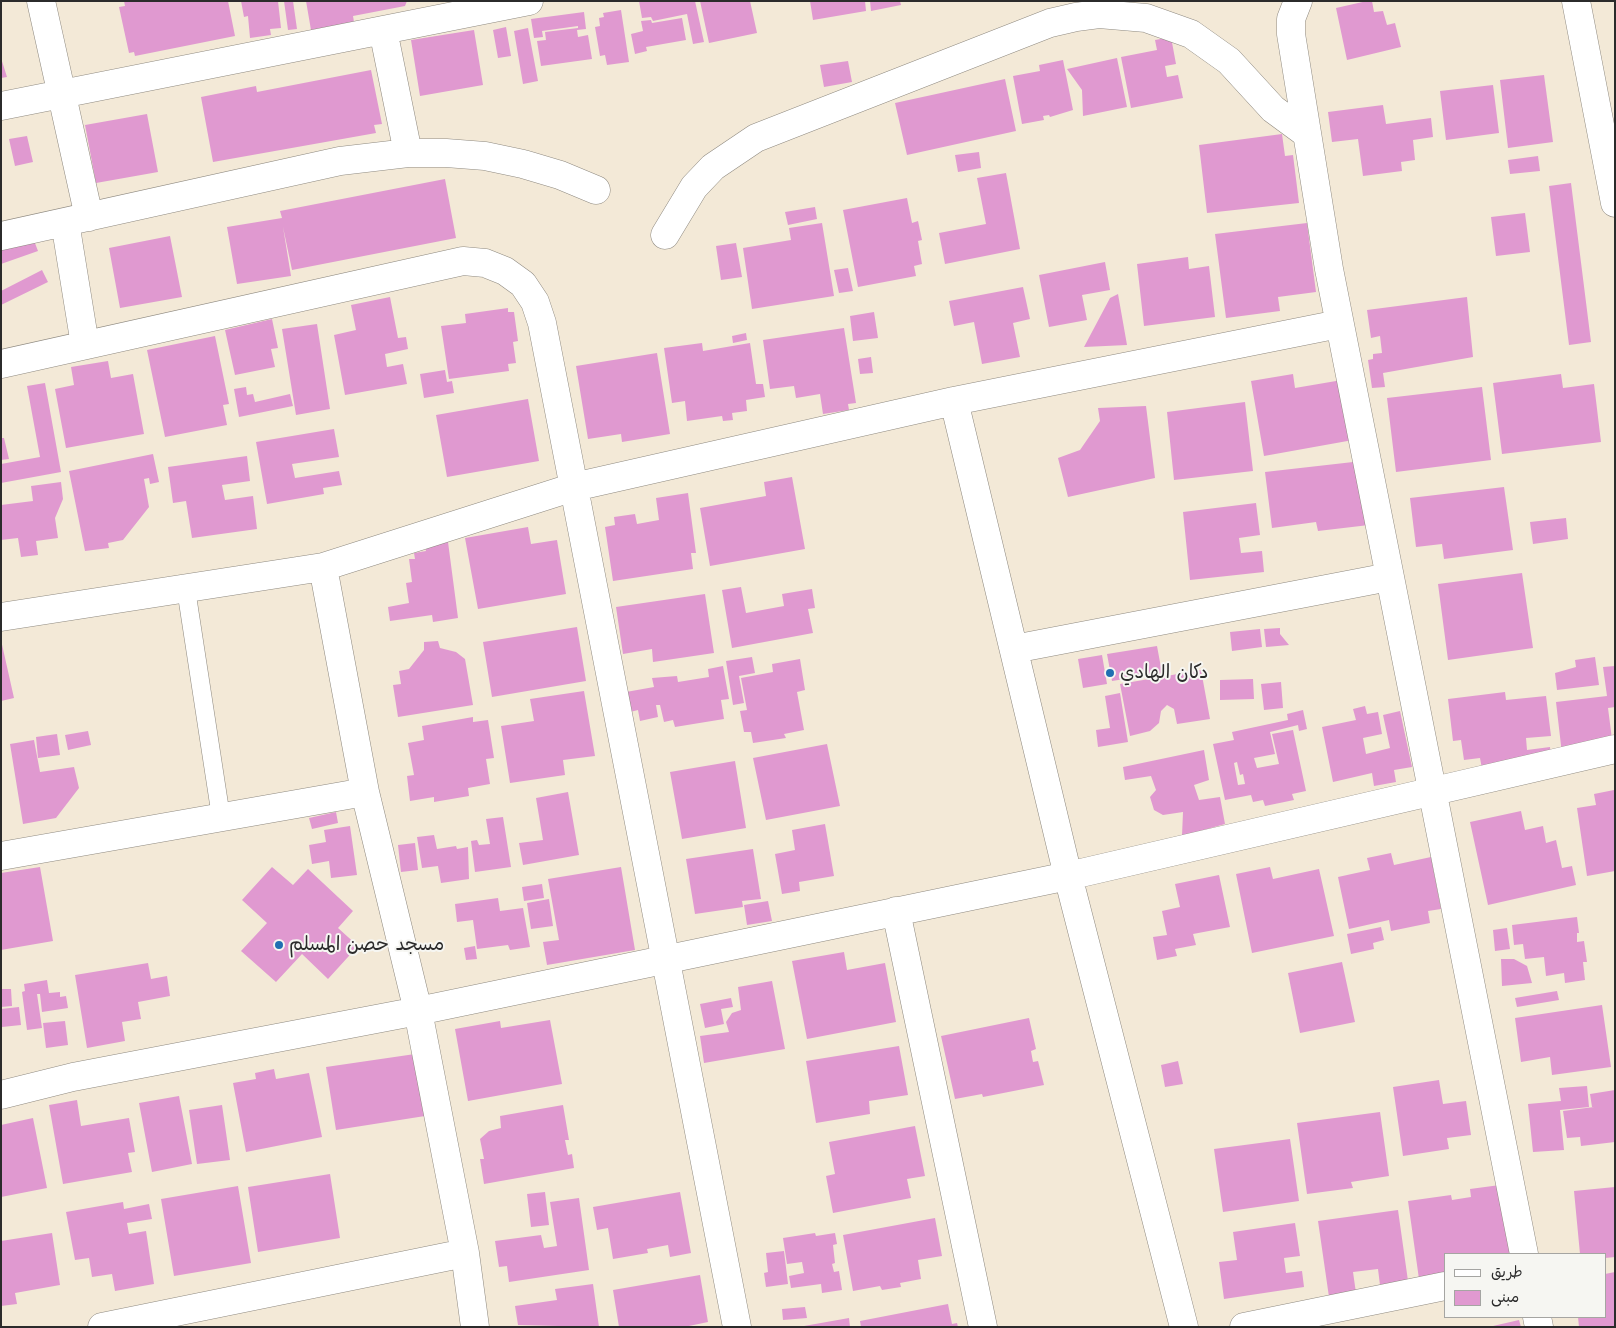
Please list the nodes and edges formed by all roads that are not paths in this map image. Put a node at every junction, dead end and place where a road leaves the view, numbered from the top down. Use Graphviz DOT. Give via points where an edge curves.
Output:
graph roads {
  1 [pos="41,1"];
  2 [pos="529,1"];
  3 [pos="1298,1"];
  4 [pos="1576,1"];
  5 [pos="1072,9"];
  6 [pos="384,30"];
  7 [pos="62,94"];
  8 [pos="1,106"];
  9 [pos="1307,134"];
  10 [pos="408,152"];
  11 [pos="596,190"];
  12 [pos="1615,203"];
  13 [pos="77,219"];
  14 [pos="666,235"];
  15 [pos="1,236"];
  16 [pos="1339,324"];
  17 [pos="85,345"];
  18 [pos="1,364"];
  19 [pos="954,400"];
  20 [pos="574,487"];
  21 [pos="322,567"];
  22 [pos="1390,577"];
  23 [pos="186,589"];
  24 [pos="1,617"];
  25 [pos="1014,649"];
  26 [pos="1615,749"];
  27 [pos="365,792"];
  28 [pos="1432,793"];
  29 [pos="221,817"];
  30 [pos="1,856"];
  31 [pos="1068,876"];
  32 [pos="896,912"];
  33 [pos="665,959"];
  34 [pos="418,1011"];
  35 [pos="1,1095"];
  36 [pos="465,1253"];
  37 [pos="1524,1253"];
  38 [pos="1444,1286"];
  39 [pos="102,1327"];
  40 [pos="474,1327"];
  41 [pos="737,1327"];
  42 [pos="983,1327"];
  43 [pos="1184,1327"];
  44 [pos="1244,1327"];
  1 -- 7 [label="street"];
  2 -- 6 [label="street"];
  3 -- 9 [label="street" via="1291,20 1291,34"];
  4 -- 12 [label="street"];
  5 -- 9 [label="street" via="1146,18 1191,34 1229,61 1272,110"];
  5 -- 14 [label="street" via="1050,23 756,138 713,167 694,187"];
  6 -- 7 [label="street"];
  6 -- 10 [label="street"];
  7 -- 8 [label="street"];
  7 -- 13 [label="street"];
  9 -- 16 [label="street"];
  10 -- 11 [label="street" via="475,156 523,164"];
  10 -- 13 [label="street" via="340,161"];
  13 -- 15 [label="street"];
  13 -- 17 [label="street"];
  16 -- 19 [label="street"];
  16 -- 22 [label="street"];
  17 -- 18 [label="street"];
  17 -- 20 [label="street" via="441,265 463,261 485,263 517,280 535,302"];
  19 -- 20 [label="street"];
  19 -- 25 [label="street"];
  20 -- 21 [label="street"];
  20 -- 33 [label="street"];
  21 -- 23 [label="street"];
  21 -- 27 [label="street"];
  22 -- 25 [label="street"];
  22 -- 28 [label="street"];
  23 -- 24 [label="street"];
  23 -- 29 [label="lane"];
  25 -- 31 [label="street"];
  26 -- 28 [label="street"];
  27 -- 29 [label="street"];
  27 -- 34 [label="street"];
  28 -- 31 [label="street"];
  28 -- 37 [label="street"];
  29 -- 30 [label="street"];
  31 -- 32 [label="street"];
  31 -- 43 [label="street"];
  32 -- 33 [label="street"];
  32 -- 42 [label="street"];
  33 -- 34 [label="street"];
  33 -- 41 [label="street"];
  34 -- 35 [label="street" via="74,1077"];
  34 -- 36 [label="street"];
  36 -- 39 [label="street"];
  36 -- 40 [label="street"];
  38 -- 44 [label="street"];
}
